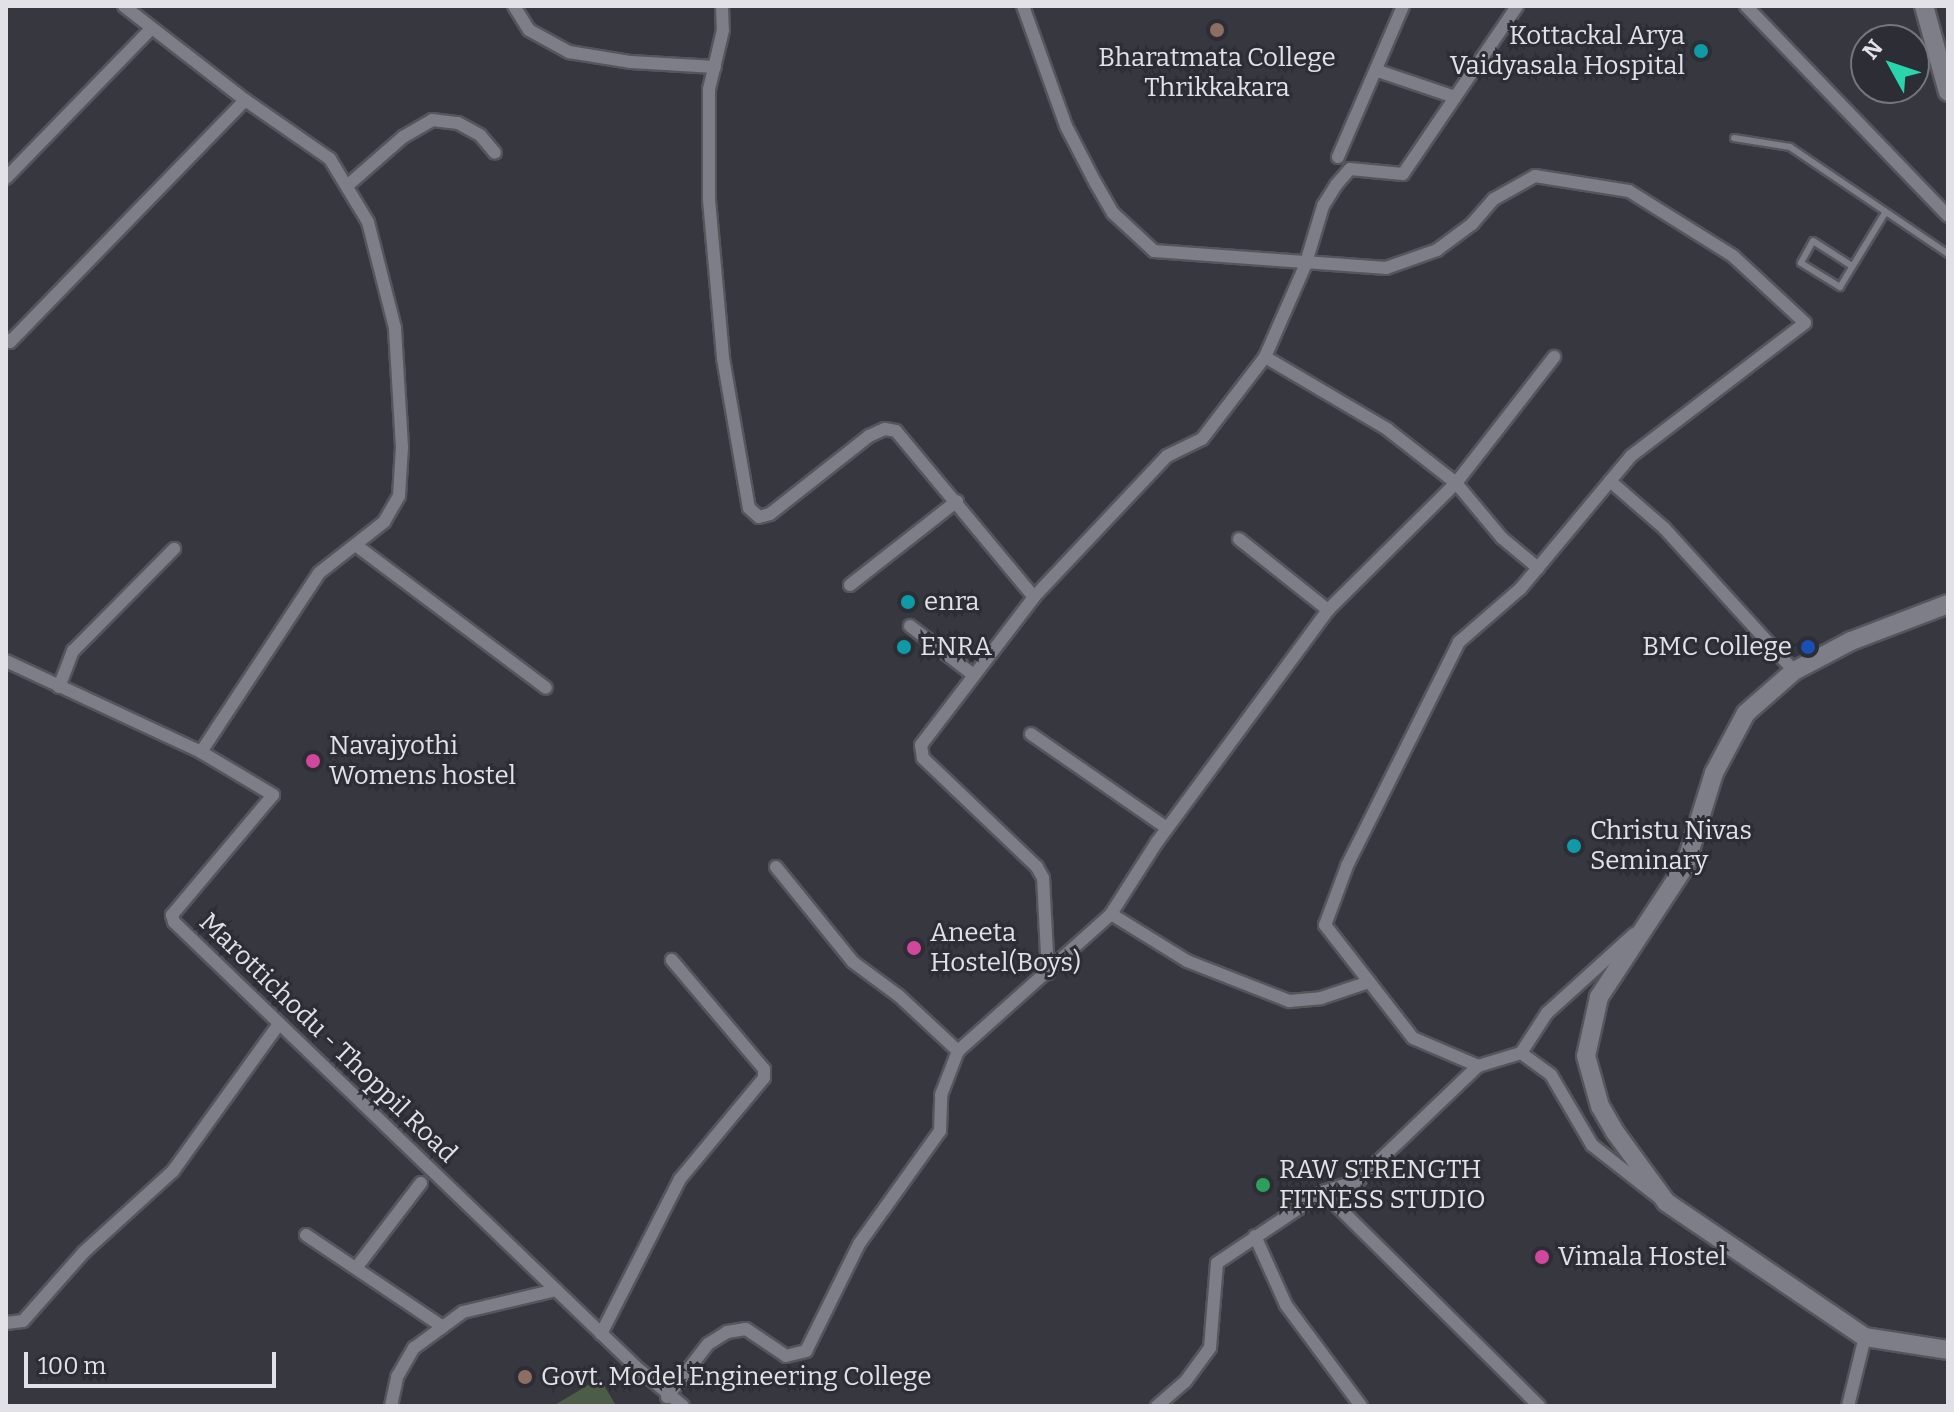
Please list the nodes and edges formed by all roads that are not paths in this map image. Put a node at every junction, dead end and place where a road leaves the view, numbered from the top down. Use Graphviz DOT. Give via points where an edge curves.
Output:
graph roads {
  1 [pos="124,6"];
  2 [pos="514,6"];
  3 [pos="722,6"];
  4 [pos="1023,6"];
  5 [pos="1403,6"];
  6 [pos="1517,6"];
  7 [pos="1746,6"];
  8 [pos="1924,6"];
  9 [pos="152,28"];
  10 [pos="715,67"];
  11 [pos="1378,71"];
  12 [pos="1948,92"];
  13 [pos="1455,97"];
  14 [pos="245,100"];
  15 [pos="1734,138"];
  16 [pos="495,153"];
  17 [pos="1338,157"];
  18 [pos="6,178"];
  19 [pos="347,186"];
  20 [pos="1885,213"];
  21 [pos="1948,216"];
  22 [pos="1948,254"];
  23 [pos="1305,266"];
  24 [pos="1852,266"];
  25 [pos="6,339"];
  26 [pos="1265,357"];
  27 [pos="1554,357"];
  28 [pos="1610,481"];
  29 [pos="1456,483"];
  30 [pos="957,501"];
  31 [pos="1239,539"];
  32 [pos="357,546"];
  33 [pos="174,549"];
  34 [pos="1538,568"];
  35 [pos="850,585"];
  36 [pos="1034,597"];
  37 [pos="1948,604"];
  38 [pos="1328,610"];
  39 [pos="910,626"];
  40 [pos="6,661"];
  41 [pos="1794,671"];
  42 [pos="972,674"];
  43 [pos="59,687"];
  44 [pos="546,688"];
  45 [pos="1031,734"];
  46 [pos="201,752"];
  47 [pos="1167,828"];
  48 [pos="776,867"];
  49 [pos="1657,912"];
  50 [pos="1111,914"];
  51 [pos="672,960"];
  52 [pos="1048,973"];
  53 [pos="1369,982"];
  54 [pos="279,1024"];
  55 [pos="958,1051"];
  56 [pos="1521,1053"];
  57 [pos="1478,1066"];
  58 [pos="421,1183"];
  59 [pos="1323,1192"];
  60 [pos="1666,1202"];
  61 [pos="306,1235"];
  62 [pos="1255,1236"];
  63 [pos="356,1268"];
  64 [pos="556,1290"];
  65 [pos="6,1323"];
  66 [pos="443,1327"];
  67 [pos="601,1334"];
  68 [pos="1865,1337"];
  69 [pos="1948,1350"];
  70 [pos="667,1397"];
  71 [pos="391,1406"];
  72 [pos="683,1406"];
  73 [pos="1157,1406"];
  74 [pos="1361,1406"];
  75 [pos="1539,1406"];
  76 [pos="1848,1406"];
  1 -- 9 [label="street"];
  2 -- 10 [label="street" via="529,30 569,52"];
  3 -- 10 [label="street"];
  4 -- 23 [label="street" via="1066,126 1113,213 1133,236 1169,256"];
  5 -- 11 [label="street"];
  6 -- 13 [label="street"];
  7 -- 21 [label="street"];
  8 -- 12 [label="main road"];
  9 -- 14 [label="street"];
  9 -- 18 [label="street"];
  10 -- 30 [label="street" via="709,89 713,268 749,508 759,517 770,514 885,429 896,431"];
  11 -- 13 [label="street"];
  11 -- 17 [label="street"];
  13 -- 23 [label="street" via="1403,174 1350,169 1323,206"];
  14 -- 19 [label="street" via="330,159"];
  14 -- 25 [label="street" via="10,342"];
  15 -- 20 [label="lane" via="1790,147"];
  16 -- 19 [label="street" via="480,135 458,123 432,120 403,137"];
  19 -- 32 [label="street" via="368,222 395,328 402,447 399,496 384,522"];
  20 -- 22 [label="lane"];
  20 -- 24 [label="lane"];
  23 -- 26 [label="street"];
  23 -- 28 [label="street" via="1404,264 1437,250 1494,199 1535,176 1629,191 1733,256 1805,323 1681,413"];
  24 -- 24 [label="lane" via="1840,287 1801,263 1813,241"];
  26 -- 29 [label="street" via="1387,429"];
  26 -- 36 [label="street" via="1202,439 1167,456"];
  27 -- 29 [label="street"];
  28 -- 34 [label="street"];
  28 -- 41 [label="street" via="1664,528"];
  29 -- 34 [label="street" via="1502,538"];
  29 -- 38 [label="street"];
  30 -- 35 [label="street"];
  30 -- 36 [label="street"];
  31 -- 38 [label="street"];
  32 -- 44 [label="street"];
  32 -- 46 [label="street" via="319,573"];
  33 -- 43 [label="street" via="73,651"];
  34 -- 53 [label="street" via="1459,642 1347,866 1325,925"];
  36 -- 42 [label="street"];
  37 -- 41 [label="main road" via="1851,641"];
  38 -- 47 [label="street"];
  39 -- 42 [label="street"];
  40 -- 43 [label="street, Marottichodu - Thoppil Road"];
  41 -- 49 [label="main road" via="1737,727 1714,773 1685,866"];
  42 -- 52 [label="street" via="920,751 1037,867 1043,878"];
  43 -- 46 [label="street, Marottichodu - Thoppil Road"];
  45 -- 47 [label="street"];
  46 -- 54 [label="street, Marottichodu - Thoppil Road" via="273,795 172,915 174,922"];
  47 -- 50 [label="street"];
  48 -- 55 [label="street" via="853,962"];
  49 -- 56 [label="street" via="1547,1013"];
  49 -- 60 [label="main road" via="1599,997 1586,1056 1600,1106"];
  50 -- 52 [label="street"];
  50 -- 53 [label="street" via="1187,961 1289,1001 1321,998"];
  51 -- 67 [label="street" via="764,1069 764,1078 680,1179"];
  52 -- 55 [label="street"];
  53 -- 57 [label="street" via="1413,1038"];
  54 -- 64 [label="street, Marottichodu - Thoppil Road"];
  54 -- 65 [label="street" via="173,1171 84,1252 23,1321"];
  55 -- 70 [label="street" via="941,1095 940,1131 859,1244 806,1351 786,1356 746,1329 727,1332 708,1344"];
  56 -- 57 [label="street"];
  56 -- 60 [label="street" via="1551,1075 1592,1145"];
  57 -- 59 [label="street" via="1359,1180"];
  58 -- 63 [label="street"];
  59 -- 62 [label="street"];
  59 -- 75 [label="street"];
  60 -- 68 [label="main road"];
  61 -- 63 [label="street"];
  62 -- 73 [label="street" via="1217,1263 1210,1348 1185,1382"];
  62 -- 74 [label="street" via="1286,1305"];
  63 -- 66 [label="street"];
  64 -- 66 [label="street" via="463,1312"];
  64 -- 67 [label="street, Marottichodu - Thoppil Road"];
  66 -- 71 [label="street" via="414,1348 397,1377"];
  67 -- 70 [label="street, Marottichodu - Thoppil Road"];
  68 -- 69 [label="main road"];
  68 -- 76 [label="street"];
  70 -- 72 [label="street, Marottichodu - Thoppil Road"];
}
